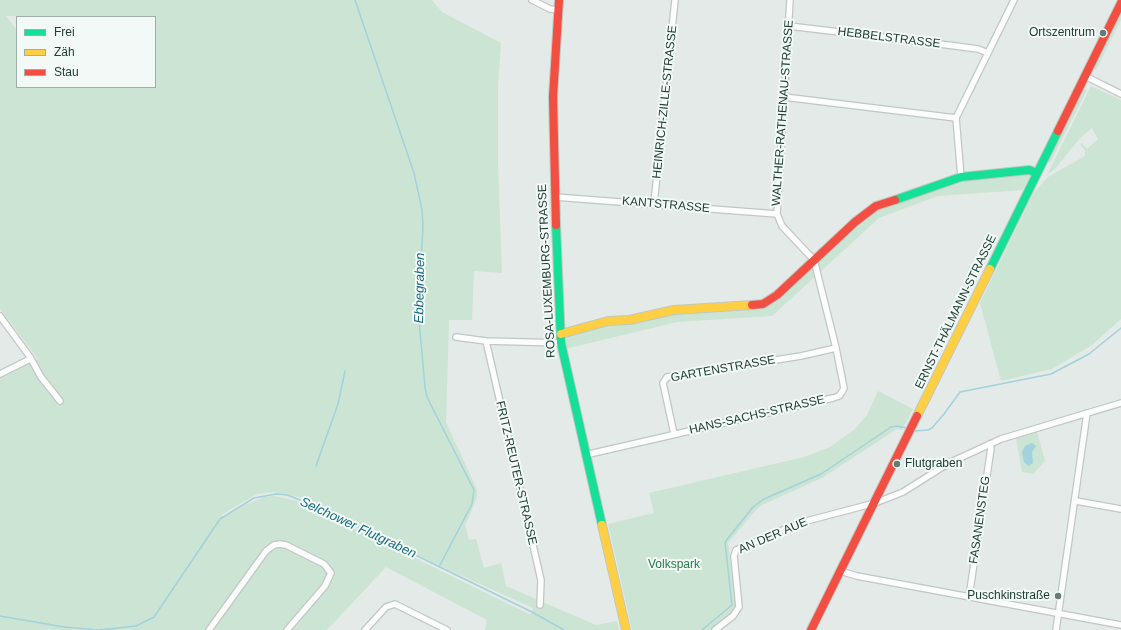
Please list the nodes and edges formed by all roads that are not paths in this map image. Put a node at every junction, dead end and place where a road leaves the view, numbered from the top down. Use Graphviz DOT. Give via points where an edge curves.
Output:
graph roads {
  1 [pos="532,0"];
  2 [pos="559,0"];
  3 [pos="675,0"];
  4 [pos="790,0"];
  5 [pos="1014,0"];
  6 [pos="1121,4"];
  7 [pos="558,10"];
  8 [pos="789,26"];
  9 [pos="988,53"];
  10 [pos="1085,76"];
  11 [pos="1121,94"];
  12 [pos="784,97"];
  13 [pos="956,118"];
  14 [pos="1037,173"];
  15 [pos="961,177"];
  16 [pos="555,197"];
  17 [pos="654,204"];
  18 [pos="777,214"];
  19 [pos="814,260"];
  20 [pos="0,316"];
  21 [pos="456,337"];
  22 [pos="561,339"];
  23 [pos="486,341"];
  24 [pos="836,348"];
  25 [pos="30,359"];
  26 [pos="0,374"];
  27 [pos="60,401"];
  28 [pos="1121,403"];
  29 [pos="1087,413"];
  30 [pos="674,434"];
  31 [pos="989,444"];
  32 [pos="585,455"];
  33 [pos="1076,501"];
  34 [pos="875,502"];
  35 [pos="1121,509"];
  36 [pos="840,571"];
  37 [pos="969,597"];
  38 [pos="540,605"];
  39 [pos="1059,613"];
  40 [pos="1121,625"];
  41 [pos="209,630"];
  42 [pos="287,630"];
  43 [pos="365,630"];
  44 [pos="447,630"];
  45 [pos="626,630"];
  46 [pos="715,630"];
  47 [pos="811,630"];
  48 [pos="1056,630"];
  1 -- 7 [label="street"];
  2 -- 7 [label="street, ROSA-LUXEMBURG-STRASSE"];
  3 -- 17 [label="street, HEINRICH-ZILLE-STRASSE"];
  4 -- 8 [label="street, WALTHER-RATHENAU-STRASSE"];
  5 -- 9 [label="street"];
  6 -- 10 [label="street, ERNST-THÄLMANN-STRASSE"];
  7 -- 16 [label="street, ROSA-LUXEMBURG-STRASSE" via="553,97"];
  8 -- 9 [label="street, HEBBELSTRASSE" via="978,49"];
  8 -- 12 [label="street, WALTHER-RATHENAU-STRASSE"];
  9 -- 13 [label="street"];
  10 -- 11 [label="street"];
  10 -- 14 [label="street, ERNST-THÄLMANN-STRASSE"];
  12 -- 13 [label="street"];
  12 -- 18 [label="street, WALTHER-RATHENAU-STRASSE"];
  13 -- 15 [label="street"];
  14 -- 15 [label="street" via="1030,170"];
  14 -- 34 [label="street, ERNST-THÄLMANN-STRASSE"];
  15 -- 19 [label="street" via="869,210"];
  16 -- 17 [label="street, KANTSTRASSE"];
  16 -- 22 [label="street, ROSA-LUXEMBURG-STRASSE"];
  17 -- 18 [label="street, KANTSTRASSE"];
  18 -- 19 [label="street, WALTHER-RATHENAU-STRASSE" via="782,226"];
  19 -- 22 [label="street" via="777,295 763,304 674,310 629,320 608,321"];
  19 -- 24 [label="street, HANS-SACHS-STRASSE"];
  20 -- 25 [label="street"];
  21 -- 23 [label="street"];
  22 -- 23 [label="street"];
  22 -- 32 [label="street, ROSA-LUXEMBURG-STRASSE"];
  23 -- 38 [label="street, FRITZ-REUTER-STRASSE" via="541,580"];
  24 -- 30 [label="street, HANS-SACHS-STRASSE" via="844,388 839,396"];
  24 -- 30 [label="street, GARTENSTRASSE" via="667,378 663,383"];
  25 -- 26 [label="street"];
  25 -- 27 [label="street"];
  28 -- 29 [label="street"];
  29 -- 31 [label="street" via="1009,435"];
  29 -- 33 [label="street"];
  30 -- 32 [label="street, HANS-SACHS-STRASSE"];
  31 -- 34 [label="street" via="949,463 903,492"];
  31 -- 37 [label="street, FASANENSTEG" via="991,448"];
  32 -- 45 [label="street, ROSA-LUXEMBURG-STRASSE"];
  33 -- 35 [label="street"];
  33 -- 39 [label="street"];
  34 -- 36 [label="street, ERNST-THÄLMANN-STRASSE"];
  34 -- 46 [label="street, AN DER AUE" via="799,524 736,550 734,556 740,607"];
  36 -- 37 [label="street" via="849,575"];
  36 -- 47 [label="street, ERNST-THÄLMANN-STRASSE"];
  37 -- 39 [label="street"];
  39 -- 40 [label="street"];
  39 -- 48 [label="street"];
  41 -- 42 [label="street" via="266,551 280,544 324,564 331,573 325,586"];
  43 -- 44 [label="street" via="386,607 395,604"];
}
